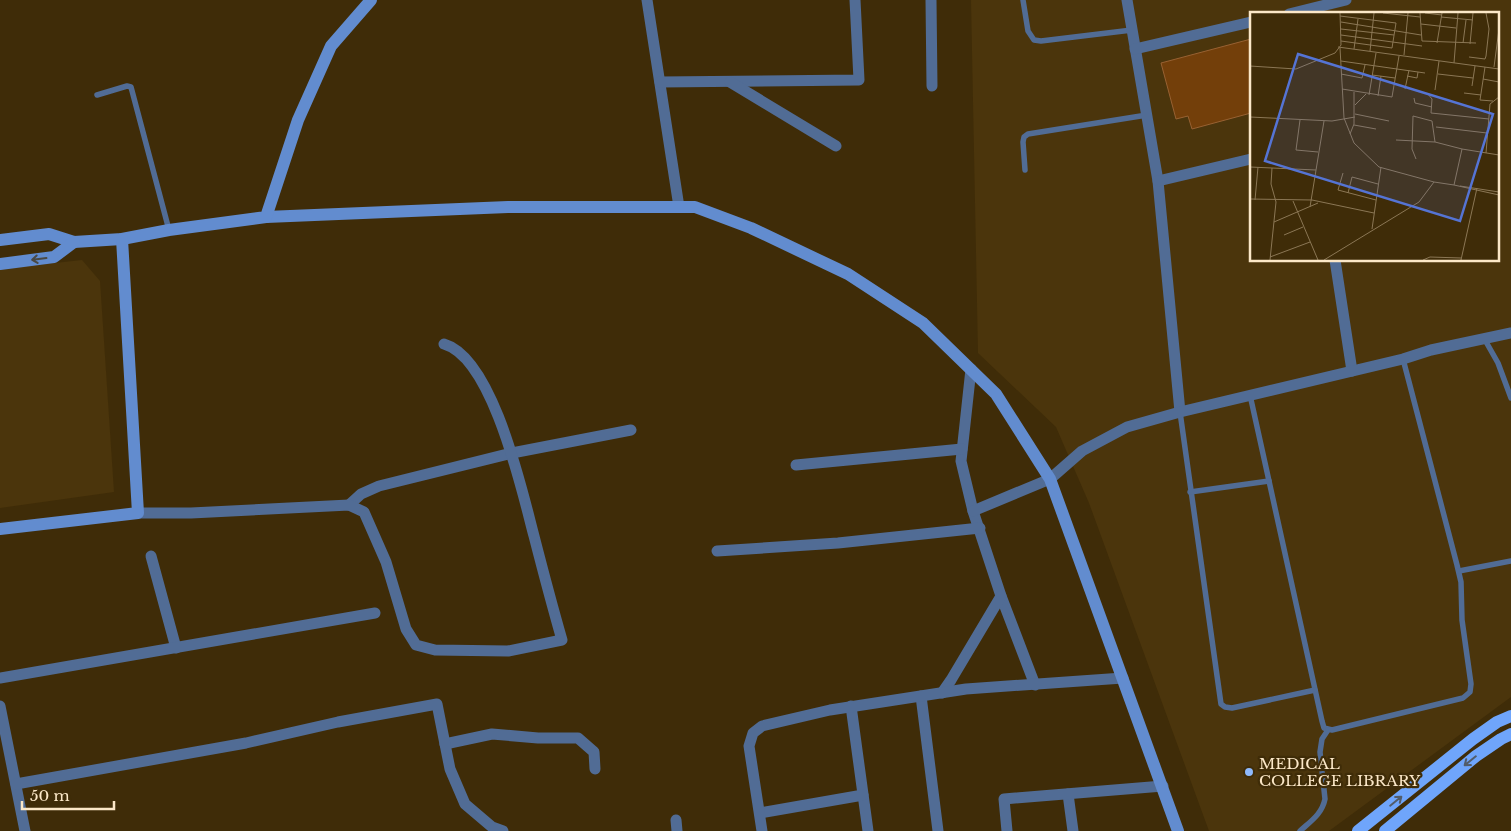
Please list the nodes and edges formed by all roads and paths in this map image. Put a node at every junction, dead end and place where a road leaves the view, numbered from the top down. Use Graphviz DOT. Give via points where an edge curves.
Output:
graph roads {
  1 [pos="371,0"];
  2 [pos="647,0"];
  3 [pos="855,0"];
  4 [pos="931,0"];
  5 [pos="1024,0"];
  6 [pos="1127,0"];
  7 [pos="1346,0"];
  8 [pos="1297,12"];
  9 [pos="1250,22"];
  10 [pos="1132,30"];
  11 [pos="1135,49"];
  12 [pos="660,82"];
  13 [pos="729,82"];
  14 [pos="932,86"];
  15 [pos="97,95"];
  16 [pos="1147,115"];
  17 [pos="836,146"];
  18 [pos="1250,159"];
  19 [pos="1025,170"];
  20 [pos="1158,181"];
  21 [pos="679,207"];
  22 [pos="266,217"];
  23 [pos="169,230"];
  24 [pos="122,239"];
  25 [pos="0,240"];
  26 [pos="74,242"];
  27 [pos="1335,261"];
  28 [pos="0,264"];
  29 [pos="1511,333"];
  30 [pos="1485,340"];
  31 [pos="444,344"];
  32 [pos="1403,359"];
  33 [pos="971,369"];
  34 [pos="1352,371"];
  35 [pos="1250,395"];
  36 [pos="1511,398"];
  37 [pos="1180,412"];
  38 [pos="631,430"];
  39 [pos="962,449"];
  40 [pos="512,453"];
  41 [pos="796,465"];
  42 [pos="1050,479"];
  43 [pos="1269,481"];
  44 [pos="1190,492"];
  45 [pos="349,505"];
  46 [pos="973,511"];
  47 [pos="138,513"];
  48 [pos="980,528"];
  49 [pos="0,529"];
  50 [pos="717,551"];
  51 [pos="151,556"];
  52 [pos="1511,561"];
  53 [pos="1458,571"];
  54 [pos="1001,596"];
  55 [pos="375,614"];
  56 [pos="176,648"];
  57 [pos="0,678"];
  58 [pos="1123,678"];
  59 [pos="1035,684"];
  60 [pos="1315,690"];
  61 [pos="942,693"];
  62 [pos="921,696"];
  63 [pos="0,706"];
  64 [pos="850,706"];
  65 [pos="1511,716"];
  66 [pos="1328,730"];
  67 [pos="1511,734"];
  68 [pos="445,744"];
  69 [pos="595,769"];
  70 [pos="16,784"];
  71 [pos="1163,786"];
  72 [pos="1068,794"];
  73 [pos="863,795"];
  74 [pos="760,813"];
  75 [pos="25,831"];
  76 [pos="503,831"];
  77 [pos="762,831"];
  78 [pos="868,831"];
  79 [pos="938,831"];
  80 [pos="1008,831"];
  81 [pos="1073,831"];
  82 [pos="1178,831"];
  83 [pos="1300,831"];
  84 [pos="1358,831"];
  85 [pos="1385,831"];
  1 -- 22 [label="street" via="331,46 298,120"];
  2 -- 12 [label="street"];
  3 -- 13 [label="street" via="859,80"];
  4 -- 14 [label="street"];
  5 -- 10 [label="lane" via="1028,31 1034,40"];
  6 -- 10 [label="street"];
  7 -- 8 [label="street"];
  9 -- 11 [label="street"];
  10 -- 11 [label="street"];
  11 -- 16 [label="street"];
  12 -- 13 [label="street"];
  12 -- 21 [label="street"];
  13 -- 17 [label="street"];
  15 -- 23 [label="lane" via="131,87"];
  16 -- 19 [label="lane" via="1028,134 1023,142"];
  16 -- 20 [label="street"];
  18 -- 20 [label="street"];
  20 -- 37 [label="street"];
  21 -- 22 [label="street" via="508,208"];
  21 -- 33 [label="street" via="695,207 752,228 848,274 923,323"];
  22 -- 23 [label="street"];
  23 -- 24 [label="street"];
  24 -- 26 [label="street"];
  24 -- 47 [label="street"];
  25 -- 26 [label="street" via="50,234"];
  26 -- 28 [label="street, one-way" via="54,257"];
  27 -- 34 [label="street"];
  29 -- 30 [label="street"];
  30 -- 32 [label="street"];
  30 -- 36 [label="lane"];
  31 -- 40 [label="street" via="454,346 480,378"];
  32 -- 34 [label="street"];
  32 -- 53 [label="lane"];
  33 -- 39 [label="street"];
  33 -- 42 [label="street" via="996,394"];
  34 -- 35 [label="street"];
  35 -- 37 [label="street"];
  35 -- 43 [label="lane"];
  37 -- 42 [label="street" via="1127,427 1082,451"];
  37 -- 44 [label="lane"];
  38 -- 40 [label="street"];
  39 -- 41 [label="street"];
  39 -- 46 [label="street" via="961,460"];
  40 -- 45 [label="street" via="379,486 361,494"];
  40 -- 45 [label="street" via="562,640 508,651 435,650 416,644 406,629 386,562 364,512"];
  42 -- 46 [label="street"];
  42 -- 58 [label="street"];
  43 -- 44 [label="lane"];
  43 -- 60 [label="lane"];
  44 -- 60 [label="lane" via="1221,704 1232,708"];
  45 -- 47 [label="street"];
  46 -- 48 [label="street"];
  47 -- 49 [label="street"];
  48 -- 50 [label="street" via="838,543"];
  48 -- 54 [label="street"];
  51 -- 56 [label="street"];
  52 -- 53 [label="lane"];
  53 -- 66 [label="lane" via="1470,692 1463,698"];
  54 -- 59 [label="street"];
  54 -- 61 [label="street"];
  55 -- 56 [label="street"];
  56 -- 57 [label="street"];
  58 -- 59 [label="street"];
  58 -- 71 [label="street"];
  59 -- 61 [label="street"];
  60 -- 66 [label="lane" via="1324,728"];
  61 -- 62 [label="street"];
  62 -- 64 [label="street"];
  62 -- 79 [label="street"];
  63 -- 70 [label="street"];
  64 -- 73 [label="street"];
  64 -- 74 [label="street" via="762,726 753,732 749,746"];
  84 -- 65 [label="main road, one-way" via="1473,739"];
  66 -- 83 [label="lane" via="1320,745 1323,807"];
  67 -- 85 [label="main road, one-way" via="1476,756"];
  68 -- 69 [label="street" via="492,734 578,738 594,752"];
  68 -- 70 [label="street" via="436,704"];
  68 -- 76 [label="street" via="450,769 465,804 492,827"];
  70 -- 75 [label="street"];
  71 -- 72 [label="street"];
  71 -- 82 [label="street"];
  72 -- 80 [label="street" via="1004,799"];
  72 -- 81 [label="street"];
  73 -- 74 [label="street"];
  73 -- 78 [label="street"];
  74 -- 77 [label="street"];
}
